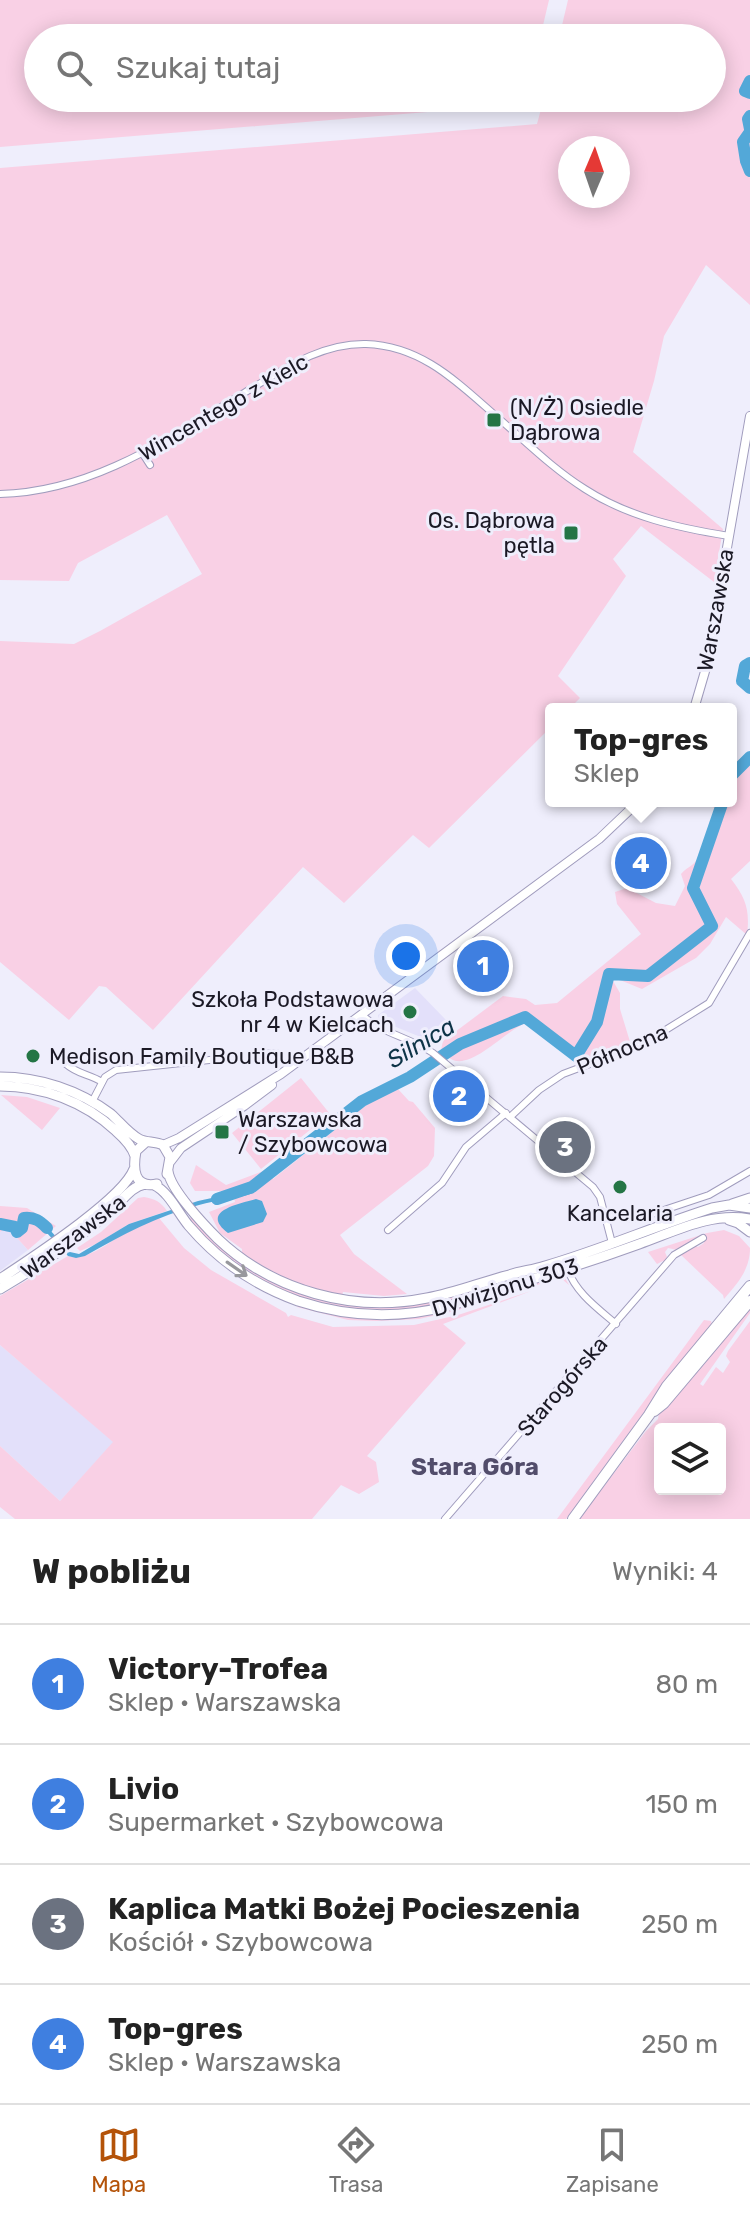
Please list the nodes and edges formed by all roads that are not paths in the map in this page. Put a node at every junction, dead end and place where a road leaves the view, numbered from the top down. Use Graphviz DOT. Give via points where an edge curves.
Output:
graph roads {
  1 [pos="750,416"];
  2 [pos="143,454"];
  3 [pos="150,465"];
  4 [pos="0,494"];
  5 [pos="729,536"];
  6 [pos="696,703"];
  7 [pos="633,807"];
  8 [pos="750,933"];
  9 [pos="362,1015"];
  10 [pos="66,1064"];
  11 [pos="290,1068"];
  12 [pos="281,1074"];
  13 [pos="0,1077"];
  14 [pos="102,1082"];
  15 [pos="0,1086"];
  16 [pos="92,1102"];
  17 [pos="508,1115"];
  18 [pos="146,1142"];
  19 [pos="163,1145"];
  20 [pos="135,1156"];
  21 [pos="169,1166"];
  22 [pos="134,1169"];
  23 [pos="750,1171"];
  24 [pos="150,1184"];
  25 [pos="750,1198"];
  26 [pos="729,1205"];
  27 [pos="750,1208"];
  28 [pos="605,1216"];
  29 [pos="713,1218"];
  30 [pos="750,1219"];
  31 [pos="388,1230"];
  32 [pos="750,1232"];
  33 [pos="69,1237"];
  34 [pos="703,1238"];
  35 [pos="612,1243"];
  36 [pos="50,1251"];
  37 [pos="567,1268"];
  38 [pos="0,1279"];
  39 [pos="750,1286"];
  40 [pos="0,1289"];
  41 [pos="750,1301"];
  42 [pos="616,1324"];
  43 [pos="649,1415"];
  44 [pos="445,1519"];
  45 [pos="573,1519"];
  1 -- 5 [label="street, Warszawska"];
  2 -- 3 [label="street"];
  2 -- 4 [label="street, Wincentego z Kielc" via="65,484"];
  2 -- 5 [label="street, Wincentego z Kielc" via="314,354 345,346 382,346 441,369 559,471 596,496 666,523"];
  5 -- 6 [label="street, Warszawska"];
  7 -- 9 [label="street" via="599,839"];
  8 -- 17 [label="street, Północna" via="709,1003 643,1044 563,1074"];
  9 -- 11 [label="street"];
  9 -- 17 [label="street" via="433,1053"];
  10 -- 14 [label="street"];
  11 -- 12 [label="street"];
  11 -- 14 [label="street" via="280,1054 267,1053 116,1070"];
  12 -- 19 [label="street"];
  12 -- 21 [label="street" via="254,1099 181,1148"];
  13 -- 16 [label="main road" via="30,1079"];
  14 -- 16 [label="street"];
  15 -- 20 [label="main road" via="33,1089 75,1103 116,1130"];
  16 -- 18 [label="main road"];
  17 -- 28 [label="street" via="593,1187"];
  17 -- 31 [label="street, Północna" via="466,1147 442,1183"];
  18 -- 19 [label="main road"];
  18 -- 20 [label="main road"];
  19 -- 21 [label="main road"];
  20 -- 22 [label="main road"];
  21 -- 24 [label="main road" via="163,1180"];
  21 -- 35 [label="main road, Dywizjonu 303" via="169,1178 193,1212 231,1250 268,1274 337,1299 429,1298"];
  22 -- 24 [label="main road" via="137,1178"];
  22 -- 33 [label="main road, Warszawska"];
  23 -- 28 [label="street" via="678,1206 635,1219"];
  24 -- 33 [label="main road, Warszawska" via="135,1187 100,1220"];
  24 -- 37 [label="main road, Dywizjonu 303, one-way" via="161,1189 216,1253 253,1280 327,1309 387,1315 433,1310"];
  25 -- 26 [label="main road"];
  26 -- 27 [label="main road, Dywizjonu 303"];
  26 -- 35 [label="main road, Dywizjonu 303"];
  28 -- 35 [label="street"];
  29 -- 30 [label="main road, Dywizjonu 303"];
  29 -- 32 [label="main road" via="738,1223"];
  29 -- 37 [label="main road, Dywizjonu 303"];
  33 -- 36 [label="main road, Warszawska"];
  34 -- 42 [label="street, Starogórska" via="674,1255"];
  36 -- 38 [label="main road, Warszawska"];
  36 -- 40 [label="main road, Warszawska"];
  37 -- 42 [label="street, Starogórska" via="581,1293"];
  39 -- 43 [label="main road"];
  41 -- 43 [label="main road"];
  42 -- 44 [label="street, Starogórska"];
  43 -- 45 [label="main road"];
}
